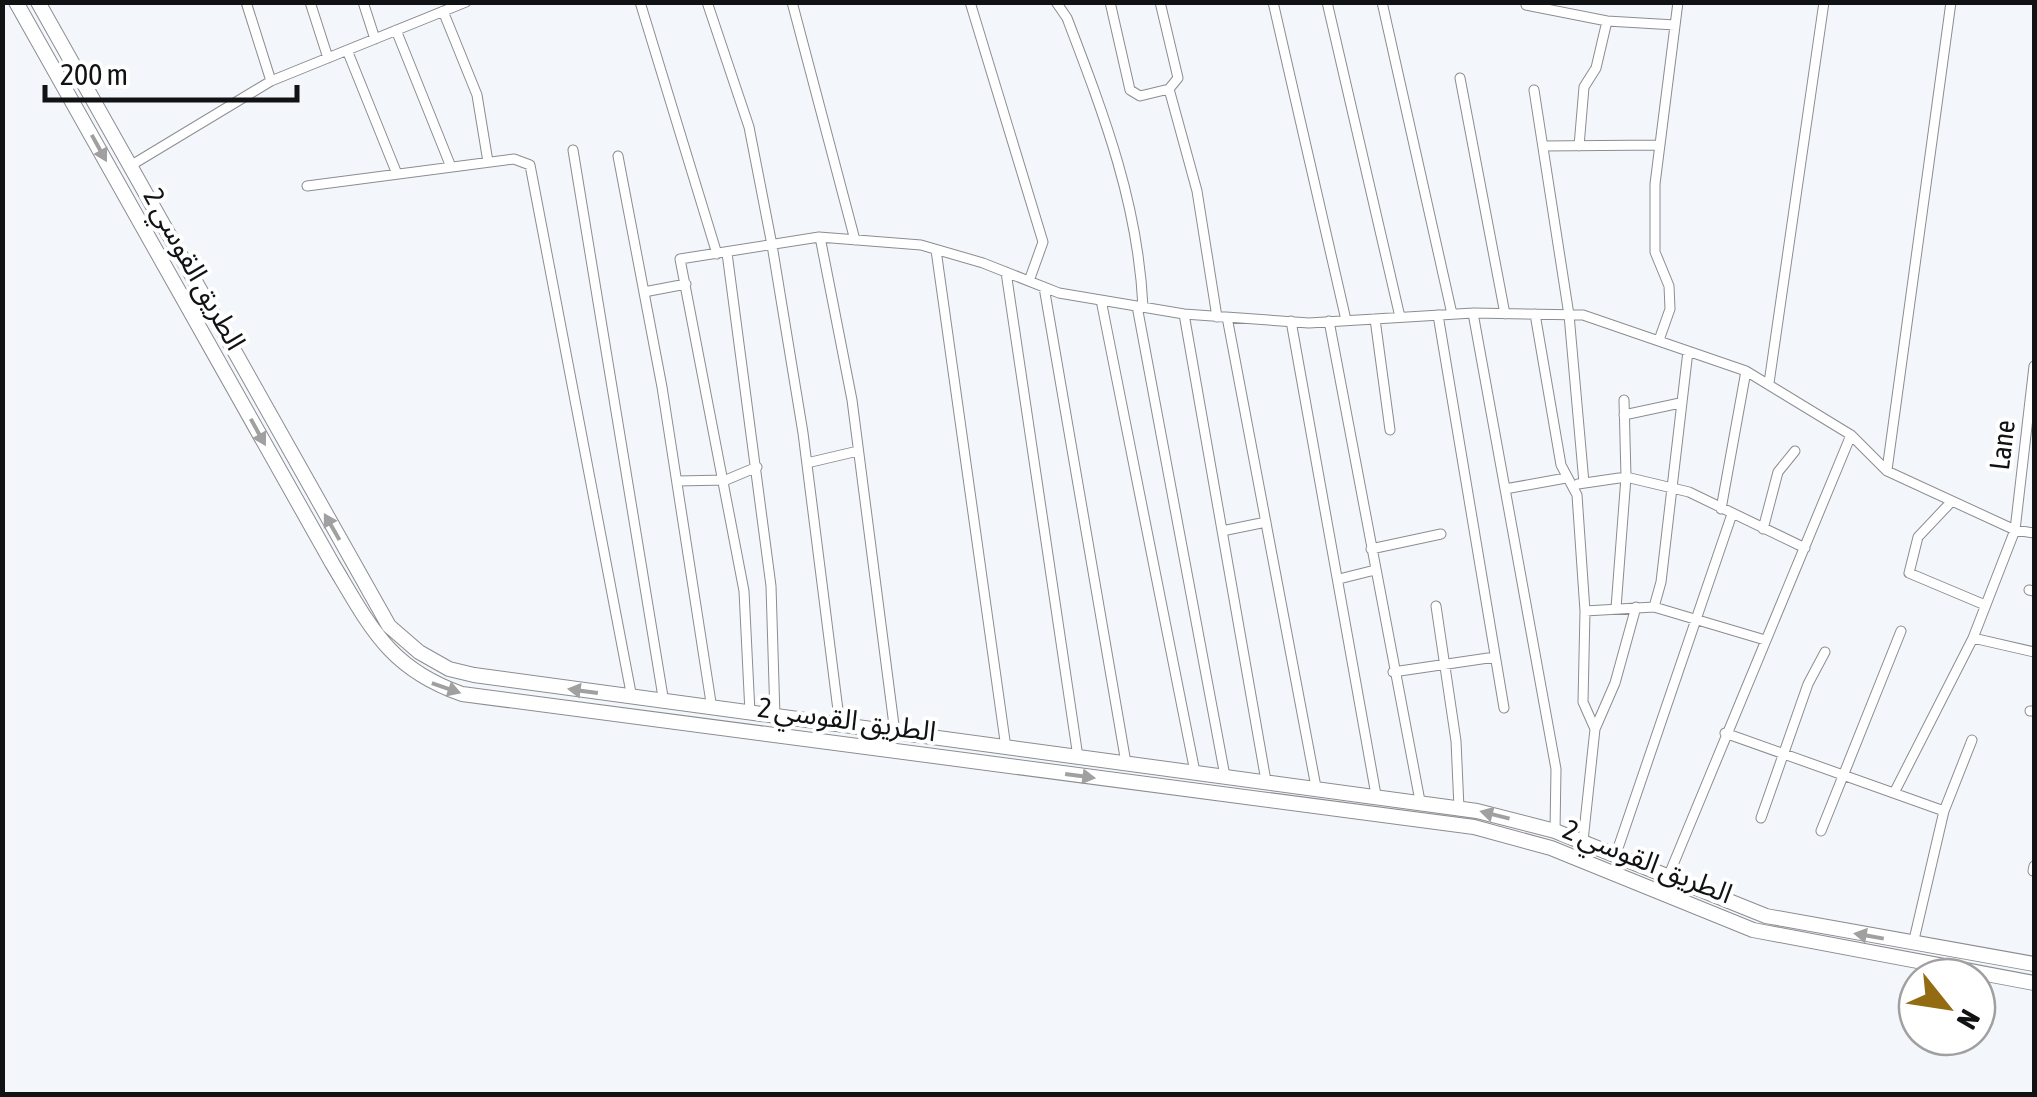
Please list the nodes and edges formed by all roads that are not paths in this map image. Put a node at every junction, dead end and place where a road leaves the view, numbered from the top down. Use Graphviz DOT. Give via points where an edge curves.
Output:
graph roads {
  1 [pos="16,2"];
  2 [pos="38,2"];
  3 [pos="246,2"];
  4 [pos="310,2"];
  5 [pos="363,2"];
  6 [pos="466,2"];
  7 [pos="640,2"];
  8 [pos="706,2"];
  9 [pos="792,2"];
  10 [pos="970,2"];
  11 [pos="1056,2"];
  12 [pos="1110,2"];
  13 [pos="1160,2"];
  14 [pos="1273,2"];
  15 [pos="1327,2"];
  16 [pos="1382,2"];
  17 [pos="1678,2"];
  18 [pos="1824,2"];
  19 [pos="1952,2"];
  20 [pos="1526,6"];
  21 [pos="438,9"];
  22 [pos="1607,21"];
  23 [pos="1675,25"];
  24 [pos="396,30"];
  25 [pos="375,39"];
  26 [pos="347,50"];
  27 [pos="328,58"];
  28 [pos="1460,78"];
  29 [pos="271,81"];
  30 [pos="1169,89"];
  31 [pos="1534,90"];
  32 [pos="1660,145"];
  33 [pos="1543,146"];
  34 [pos="1579,146"];
  35 [pos="573,150"];
  36 [pos="618,156"];
  37 [pos="488,162"];
  38 [pos="130,166"];
  39 [pos="451,167"];
  40 [pos="397,174"];
  41 [pos="307,186"];
  42 [pos="146,196"];
  43 [pos="128,201"];
  44 [pos="166,230"];
  45 [pos="148,236"];
  46 [pos="820,237"];
  47 [pos="854,240"];
  48 [pos="772,246"];
  49 [pos="936,250"];
  50 [pos="722,253"];
  51 [pos="1006,272"];
  52 [pos="1028,281"];
  53 [pos="686,284"];
  54 [pos="1044,287"];
  55 [pos="644,292"];
  56 [pos="1101,300"];
  57 [pos="1140,306"];
  58 [pos="1473,313"];
  59 [pos="1184,314"];
  60 [pos="1452,314"];
  61 [pos="1506,314"];
  62 [pos="1535,314"];
  63 [pos="1438,315"];
  64 [pos="1569,315"];
  65 [pos="1222,317"];
  66 [pos="1400,317"];
  67 [pos="1375,319"];
  68 [pos="1346,320"];
  69 [pos="1291,321"];
  70 [pos="1329,321"];
  71 [pos="1659,340"];
  72 [pos="1688,350"];
  73 [pos="2034,366"];
  74 [pos="1746,371"];
  75 [pos="1770,383"];
  76 [pos="1624,400"];
  77 [pos="1680,403"];
  78 [pos="1624,415"];
  79 [pos="1390,430"];
  80 [pos="1851,435"];
  81 [pos="1795,450"];
  82 [pos="858,451"];
  83 [pos="807,463"];
  84 [pos="756,467"];
  85 [pos="1887,471"];
  86 [pos="1626,477"];
  87 [pos="726,480"];
  88 [pos="677,481"];
  89 [pos="1569,482"];
  90 [pos="1584,483"];
  91 [pos="1669,487"];
  92 [pos="1505,489"];
  93 [pos="1952,501"];
  94 [pos="1721,508"];
  95 [pos="1732,514"];
  96 [pos="1266,522"];
  97 [pos="1763,529"];
  98 [pos="2015,530"];
  99 [pos="1222,531"];
  100 [pos="2034,532"];
  101 [pos="1441,534"];
  102 [pos="1805,548"];
  103 [pos="1371,549"];
  104 [pos="1375,570"];
  105 [pos="1339,580"];
  106 [pos="1986,605"];
  107 [pos="1436,606"];
  108 [pos="1636,607"];
  109 [pos="1654,607"];
  110 [pos="1616,608"];
  111 [pos="1584,611"];
  112 [pos="1696,620"];
  113 [pos="1901,631"];
  114 [pos="1972,638"];
  115 [pos="1765,640"];
  116 [pos="1825,652"];
  117 [pos="2034,652"];
  118 [pos="1495,657"];
  119 [pos="1444,665"];
  120 [pos="1392,672"];
  121 [pos="632,698"];
  122 [pos="664,703"];
  123 [pos="1504,708"];
  124 [pos="712,709"];
  125 [pos="750,714"];
  126 [pos="774,717"];
  127 [pos="840,726"];
  128 [pos="1595,730"];
  129 [pos="896,733"];
  130 [pos="1724,733"];
  131 [pos="1972,740"];
  132 [pos="1002,747"];
  133 [pos="1026,750"];
  134 [pos="1783,754"];
  135 [pos="1078,757"];
  136 [pos="1126,763"];
  137 [pos="995,764"];
  138 [pos="1022,768"];
  139 [pos="1195,772"];
  140 [pos="1841,774"];
  141 [pos="1225,776"];
  142 [pos="1266,781"];
  143 [pos="1316,788"];
  144 [pos="1894,793"];
  145 [pos="1376,795"];
  146 [pos="1420,801"];
  147 [pos="1460,808"];
  148 [pos="1944,811"];
  149 [pos="1760,818"];
  150 [pos="1555,831"];
  151 [pos="1820,831"];
  152 [pos="1583,842"];
  153 [pos="1616,854"];
  154 [pos="1668,877"];
  155 [pos="1913,944"];
  156 [pos="2034,964"];
  157 [pos="2034,983"];
  1 -- 43 [label="highway, الطريق القوسي 2, one-way"];
  2 -- 38 [label="highway, الطريق القوسي 2"];
  3 -- 29 [label="street"];
  4 -- 27 [label="street"];
  5 -- 25 [label="street"];
  6 -- 21 [label="street"];
  7 -- 50 [label="street"];
  8 -- 48 [label="street" via="749,127"];
  9 -- 47 [label="street"];
  10 -- 52 [label="street" via="1043,242"];
  11 -- 57 [label="street" via="1123,177 1140,244"];
  12 -- 30 [label="street" via="1130,90 1140,96"];
  13 -- 30 [label="street" via="1178,78"];
  14 -- 68 [label="street"];
  15 -- 66 [label="street"];
  16 -- 60 [label="street"];
  17 -- 23 [label="street"];
  18 -- 75 [label="street"];
  19 -- 85 [label="street"];
  20 -- 22 [label="street"];
  21 -- 24 [label="street"];
  21 -- 37 [label="street" via="477,95"];
  22 -- 23 [label="street"];
  22 -- 34 [label="street" via="1596,68 1584,87"];
  23 -- 32 [label="street"];
  24 -- 25 [label="street"];
  24 -- 39 [label="street"];
  25 -- 26 [label="street"];
  26 -- 27 [label="street"];
  26 -- 40 [label="street"];
  27 -- 29 [label="street"];
  28 -- 61 [label="street"];
  29 -- 38 [label="street"];
  30 -- 65 [label="street"];
  31 -- 33 [label="street"];
  32 -- 34 [label="street"];
  32 -- 71 [label="street" via="1656,252 1670,309"];
  33 -- 34 [label="street"];
  33 -- 64 [label="street"];
  35 -- 122 [label="street"];
  36 -- 55 [label="street"];
  37 -- 39 [label="street"];
  37 -- 121 [label="street" via="514,159 530,165 535,176"];
  38 -- 42 [label="highway, الطريق القوسي 2"];
  39 -- 40 [label="street"];
  40 -- 41 [label="street"];
  42 -- 43 [label="highway" via="140,203"];
  42 -- 44 [label="highway, الطريق القوسي 2"];
  43 -- 45 [label="highway, الطريق القوسي 2"];
  44 -- 45 [label="highway" via="155,226"];
  121 -- 44 [label="highway, الطريق القوسي 2, one-way" via="449,669 389,626"];
  45 -- 137 [label="highway, الطريق القوسي 2, one-way" via="332,563 377,637 411,671 462,694"];
  46 -- 47 [label="street"];
  46 -- 48 [label="street"];
  46 -- 82 [label="street"];
  47 -- 49 [label="street"];
  48 -- 50 [label="street"];
  48 -- 83 [label="street"];
  49 -- 51 [label="street"];
  49 -- 132 [label="street"];
  50 -- 53 [label="street" via="680,259"];
  50 -- 84 [label="street"];
  51 -- 52 [label="street"];
  51 -- 135 [label="street"];
  52 -- 54 [label="street"];
  53 -- 55 [label="street"];
  53 -- 87 [label="street"];
  54 -- 56 [label="street"];
  54 -- 136 [label="street"];
  55 -- 88 [label="street"];
  56 -- 57 [label="street"];
  56 -- 139 [label="street"];
  57 -- 59 [label="street"];
  57 -- 141 [label="street"];
  58 -- 60 [label="street"];
  58 -- 61 [label="street"];
  58 -- 92 [label="street"];
  59 -- 65 [label="street"];
  59 -- 99 [label="street"];
  60 -- 63 [label="street"];
  61 -- 62 [label="street"];
  62 -- 64 [label="street"];
  62 -- 89 [label="street"];
  63 -- 66 [label="street"];
  63 -- 118 [label="street"];
  64 -- 71 [label="street"];
  64 -- 90 [label="street"];
  65 -- 69 [label="street"];
  65 -- 96 [label="street"];
  66 -- 67 [label="street"];
  67 -- 68 [label="street"];
  67 -- 79 [label="street"];
  68 -- 70 [label="street"];
  69 -- 70 [label="street"];
  69 -- 105 [label="street"];
  70 -- 103 [label="street"];
  71 -- 72 [label="street"];
  72 -- 74 [label="street"];
  72 -- 77 [label="street"];
  73 -- 98 [label="street, Lane"];
  74 -- 75 [label="street"];
  74 -- 94 [label="street"];
  75 -- 80 [label="street"];
  76 -- 78 [label="street"];
  77 -- 78 [label="street"];
  77 -- 91 [label="street"];
  78 -- 86 [label="street"];
  80 -- 85 [label="street"];
  80 -- 102 [label="street"];
  81 -- 97 [label="street" via="1778,472"];
  82 -- 83 [label="street"];
  82 -- 129 [label="street"];
  83 -- 127 [label="street"];
  84 -- 87 [label="street"];
  84 -- 126 [label="street" via="772,586"];
  85 -- 93 [label="street"];
  86 -- 90 [label="street"];
  86 -- 91 [label="street"];
  86 -- 110 [label="street"];
  87 -- 88 [label="street"];
  87 -- 125 [label="street" via="744,591"];
  88 -- 124 [label="street"];
  89 -- 90 [label="street"];
  89 -- 92 [label="street"];
  89 -- 111 [label="street" via="1577,495"];
  91 -- 94 [label="street"];
  91 -- 109 [label="street"];
  92 -- 150 [label="street" via="1556,769"];
  93 -- 98 [label="street"];
  93 -- 106 [label="street" via="1918,538 1909,573"];
  94 -- 95 [label="street"];
  95 -- 97 [label="street"];
  95 -- 112 [label="street"];
  96 -- 99 [label="street"];
  96 -- 143 [label="street"];
  97 -- 102 [label="street"];
  98 -- 100 [label="street"];
  98 -- 106 [label="street, Lane"];
  99 -- 142 [label="street"];
  101 -- 103 [label="street"];
  102 -- 115 [label="street"];
  103 -- 104 [label="street"];
  104 -- 105 [label="street"];
  104 -- 120 [label="street"];
  105 -- 145 [label="street"];
  106 -- 114 [label="street, Lane"];
  107 -- 119 [label="street"];
  108 -- 109 [label="street"];
  108 -- 110 [label="street"];
  108 -- 128 [label="street"];
  109 -- 112 [label="street"];
  110 -- 111 [label="street"];
  111 -- 128 [label="street" via="1583,702"];
  112 -- 115 [label="street"];
  112 -- 153 [label="street"];
  113 -- 140 [label="street"];
  114 -- 117 [label="street"];
  114 -- 144 [label="street, Lane"];
  115 -- 130 [label="street"];
  116 -- 134 [label="street"];
  118 -- 119 [label="street"];
  118 -- 123 [label="street"];
  119 -- 120 [label="street"];
  119 -- 147 [label="street"];
  120 -- 146 [label="street"];
  121 -- 122 [label="highway, الطريق القوسي 2"];
  122 -- 124 [label="highway, الطريق القوسي 2"];
  124 -- 125 [label="highway, الطريق القوسي 2"];
  125 -- 126 [label="highway, الطريق القوسي 2"];
  126 -- 127 [label="highway, الطريق القوسي 2"];
  127 -- 129 [label="highway, الطريق القوسي 2"];
  128 -- 152 [label="street"];
  129 -- 132 [label="highway, الطريق القوسي 2"];
  130 -- 134 [label="street"];
  130 -- 154 [label="street"];
  131 -- 148 [label="street"];
  132 -- 133 [label="highway, الطريق القوسي 2"];
  132 -- 137 [label="highway"];
  133 -- 135 [label="highway, الطريق القوسي 2"];
  133 -- 138 [label="highway"];
  134 -- 140 [label="street"];
  134 -- 149 [label="street"];
  135 -- 136 [label="highway, الطريق القوسي 2"];
  136 -- 139 [label="highway, الطريق القوسي 2"];
  137 -- 138 [label="highway, الطريق القوسي 2"];
  138 -- 157 [label="highway, الطريق القوسي 2, one-way" via="1474,827 1551,848 1753,930"];
  139 -- 141 [label="highway, الطريق القوسي 2"];
  140 -- 144 [label="street"];
  140 -- 151 [label="street"];
  141 -- 142 [label="highway, الطريق القوسي 2"];
  142 -- 143 [label="highway, الطريق القوسي 2"];
  143 -- 145 [label="highway, الطريق القوسي 2"];
  144 -- 148 [label="street"];
  145 -- 146 [label="highway, الطريق القوسي 2"];
  146 -- 147 [label="highway, الطريق القوسي 2"];
  150 -- 147 [label="highway, الطريق القوسي 2, one-way"];
  148 -- 155 [label="street"];
  150 -- 152 [label="highway, الطريق القوسي 2"];
  152 -- 153 [label="highway, الطريق القوسي 2"];
  153 -- 154 [label="highway, الطريق القوسي 2"];
  155 -- 154 [label="highway, الطريق القوسي 2, one-way" via="1766,916"];
  155 -- 156 [label="highway, الطريق القوسي 2"];
}
